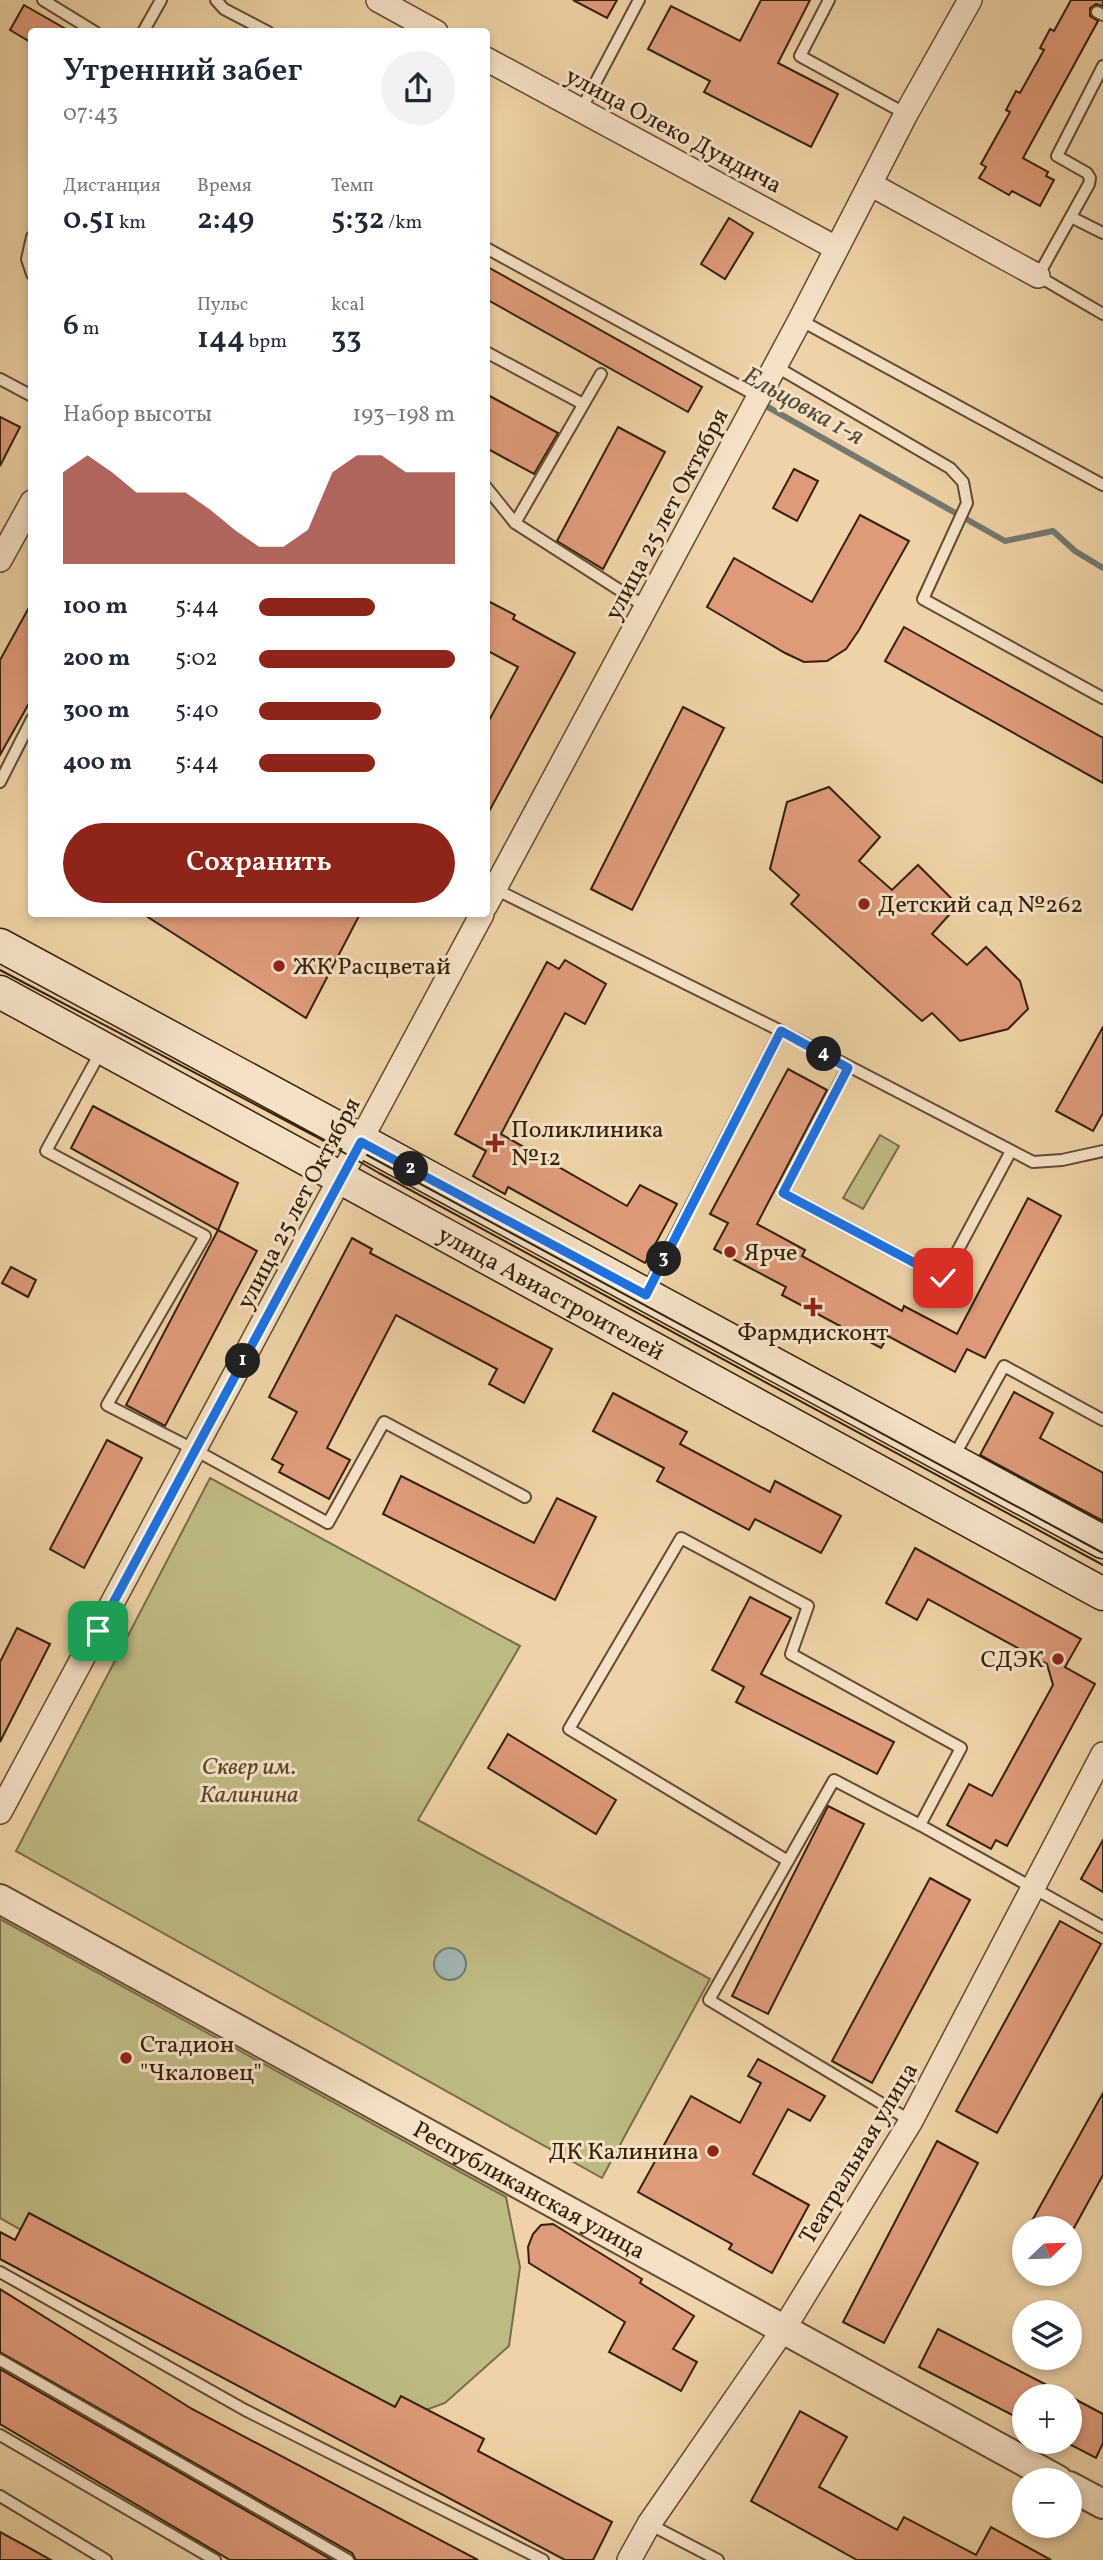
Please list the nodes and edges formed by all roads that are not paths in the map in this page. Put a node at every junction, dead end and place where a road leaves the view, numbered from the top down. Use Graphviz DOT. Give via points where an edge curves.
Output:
graph roads {
  1 [pos="43,0"];
  2 [pos="161,0"];
  3 [pos="216,0"];
  4 [pos="378,0"];
  5 [pos="639,0"];
  6 [pos="829,0"];
  7 [pos="970,0"];
  8 [pos="88,28"];
  9 [pos="146,28"];
  10 [pos="260,28"];
  11 [pos="429,28"];
  12 [pos="490,61"];
  13 [pos="1103,66"];
  14 [pos="581,110"];
  15 [pos="906,114"];
  16 [pos="870,184"];
  17 [pos="1071,217"];
  18 [pos="1103,233"];
  19 [pos="836,248"];
  20 [pos="490,250"];
  21 [pos="1038,276"];
  22 [pos="1103,314"];
  23 [pos="800,320"];
  24 [pos="490,354"];
  25 [pos="775,366"];
  26 [pos="601,374"];
  27 [pos="0,379"];
  28 [pos="28,394"];
  29 [pos="759,397"];
  30 [pos="583,404"];
  31 [pos="1103,485"];
  32 [pos="490,492"];
  33 [pos="28,509"];
  34 [pos="515,523"];
  35 [pos="0,560"];
  36 [pos="646,607"];
  37 [pos="1103,698"];
  38 [pos="28,727"];
  39 [pos="0,782"];
  40 [pos="491,897"];
  41 [pos="480,917"];
  42 [pos="0,945"];
  43 [pos="0,992"];
  44 [pos="781,1031"];
  45 [pos="102,1048"];
  46 [pos="848,1068"];
  47 [pos="361,1142"];
  48 [pos="1011,1151"];
  49 [pos="1103,1151"];
  50 [pos="341,1178"];
  51 [pos="646,1295"];
  52 [pos="1103,1420"];
  53 [pos="195,1450"];
  54 [pos="951,1460"];
  55 [pos="525,1497"];
  56 [pos="1103,1542"];
  57 [pos="1103,1594"];
  58 [pos="1103,1754"];
  59 [pos="0,1812"];
  60 [pos="920,1825"];
  61 [pos="788,1861"];
  62 [pos="1034,1888"];
  63 [pos="0,1899"];
  64 [pos="1103,1927"];
  65 [pos="911,2121"];
  66 [pos="0,2272"];
  67 [pos="783,2330"];
  68 [pos="0,2360"];
  69 [pos="0,2435"];
  70 [pos="1036,2468"];
  71 [pos="1082,2493"];
  72 [pos="0,2496"];
  73 [pos="1103,2504"];
  74 [pos="649,2524"];
  75 [pos="106,2560"];
  76 [pos="215,2560"];
  77 [pos="348,2560"];
  78 [pos="543,2560"];
  79 [pos="628,2560"];
  80 [pos="718,2560"];
  1 -- 8 [label="lane"];
  2 -- 9 [label="lane"];
  3 -- 10 [label="lane"];
  4 -- 11 [label="street"];
  5 -- 14 [label="lane"];
  6 -- 15 [label="lane" via="800,56"];
  7 -- 15 [label="street, улица 25 лет Октября"];
  12 -- 14 [label="street, улица Олеко Дундича"];
  13 -- 17 [label="lane" via="1057,156 1090,178"];
  14 -- 19 [label="street, улица Олеко Дундича"];
  15 -- 16 [label="street, улица 25 лет Октября"];
  16 -- 19 [label="street, улица 25 лет Октября"];
  16 -- 21 [label="street"];
  17 -- 18 [label="lane"];
  17 -- 21 [label="lane"];
  19 -- 23 [label="street, улица 25 лет Октября"];
  20 -- 29 [label="lane"];
  21 -- 22 [label="lane"];
  23 -- 25 [label="street, улица 25 лет Октября"];
  23 -- 31 [label="lane"];
  24 -- 30 [label="lane"];
  25 -- 29 [label="street, улица 25 лет Октября"];
  25 -- 37 [label="lane" via="950,468 963,482 967,503 923,599"];
  26 -- 30 [label="lane"];
  27 -- 28 [label="lane"];
  29 -- 36 [label="street, улица 25 лет Октября"];
  30 -- 34 [label="lane"];
  32 -- 34 [label="lane"];
  33 -- 35 [label="street"];
  34 -- 36 [label="lane"];
  36 -- 40 [label="street, улица 25 лет Октября"];
  38 -- 39 [label="lane"];
  40 -- 44 [label="lane"];
  41 -- 47 [label="street, улица 25 лет Октября"];
  42 -- 47 [label="main road, улица Авиастроителей"];
  43 -- 45 [label="main road, улица Авиастроителей"];
  44 -- 46 [label="lane"];
  44 -- 51 [label="lane"];
  45 -- 50 [label="main road, улица Авиастроителей"];
  45 -- 53 [label="lane" via="46,1151 205,1236 107,1405"];
  46 -- 48 [label="lane"];
  46 -- 48 [label="lane" via="783,1193 943,1278"];
  47 -- 50 [label="street, улица 25 лет Октября"];
  47 -- 51 [label="main road, улица Авиастроителей"];
  48 -- 49 [label="lane" via="1033,1162"];
  50 -- 53 [label="street, улица 25 лет Октября"];
  50 -- 57 [label="main road, улица Авиастроителей"];
  51 -- 54 [label="main road, улица Авиастроителей"];
  52 -- 54 [label="lane" via="1004,1366"];
  53 -- 55 [label="lane" via="328,1523 384,1422"];
  53 -- 59 [label="street, улица 25 лет Октября"];
  54 -- 56 [label="main road, улица Авиастроителей"];
  58 -- 62 [label="street, Театральная улица"];
  60 -- 61 [label="lane" via="834,1780"];
  60 -- 61 [label="lane" via="961,1748 791,1654 808,1606 681,1538 569,1729"];
  60 -- 62 [label="lane"];
  61 -- 65 [label="lane" via="709,2000"];
  62 -- 64 [label="lane"];
  62 -- 65 [label="street, Театральная улица"];
  63 -- 67 [label="street, Республиканская улица"];
  65 -- 67 [label="street, Театральная улица"];
  66 -- 78 [label="lane" via="245,2410"];
  67 -- 70 [label="street, Республиканская улица"];
  67 -- 74 [label="street, Театральная улица"];
  68 -- 77 [label="lane"];
  69 -- 76 [label="lane"];
  71 -- 73 [label="street"];
  72 -- 75 [label="lane"];
  74 -- 79 [label="street, Театральная улица"];
  74 -- 80 [label="lane"];
}
